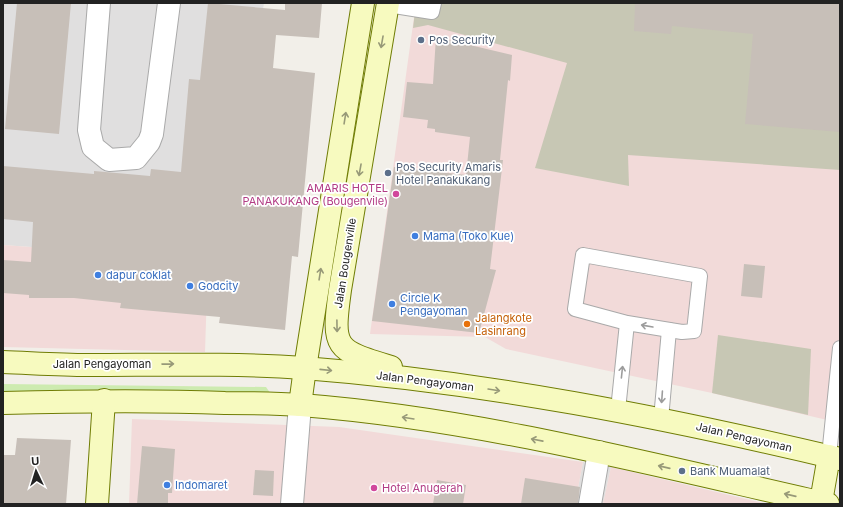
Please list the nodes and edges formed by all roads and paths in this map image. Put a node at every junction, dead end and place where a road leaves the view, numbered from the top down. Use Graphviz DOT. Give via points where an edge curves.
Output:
graph roads {
  1 [pos="99,3"];
  2 [pos="169,3"];
  3 [pos="363,3"];
  4 [pos="434,3"];
  5 [pos="388,4"];
  6 [pos="627,323"];
  7 [pos="669,330"];
  8 [pos="840,348"];
  9 [pos="3,362"];
  10 [pos="304,368"];
  11 [pos="442,382"];
  12 [pos="104,400"];
  13 [pos="3,403"];
  14 [pos="300,405"];
  15 [pos="618,410"];
  16 [pos="661,419"];
  17 [pos="599,452"];
  18 [pos="835,458"];
  19 [pos="825,503"];
  20 [pos="98,504"];
  21 [pos="292,504"];
  22 [pos="590,504"];
  1 -- 2 [label="street" via="89,130 93,147 109,160 136,158 150,142"];
  10 -- 3 [label="street, one-way"];
  4 -- 5 [label="lane" via="432,12"];
  5 -- 11 [label="street, Jalan Bougenville, one-way" via="340,290 336,329 338,340 346,350 358,357"];
  7 -- 6 [label="lane, one-way"];
  6 -- 7 [label="lane" via="575,309 583,255 700,276 694,330"];
  15 -- 6 [label="lane, one-way"];
  7 -- 16 [label="lane, one-way"];
  8 -- 18 [label="lane"];
  9 -- 10 [label="street, Jalan Pengayoman, one-way" via="87,365 180,363"];
  10 -- 11 [label="street, Jalan Pengayoman, one-way"];
  10 -- 14 [label="street"];
  11 -- 15 [label="street, Jalan Pengayoman, one-way"];
  12 -- 13 [label="street"];
  12 -- 14 [label="street"];
  12 -- 20 [label="street"];
  17 -- 14 [label="street, one-way" via="494,431"];
  14 -- 21 [label="street"];
  15 -- 16 [label="street, Jalan Pengayoman"];
  16 -- 18 [label="street, Jalan Pengayoman"];
  19 -- 17 [label="street, one-way"];
  17 -- 22 [label="street"];
  18 -- 19 [label="street"];
}
